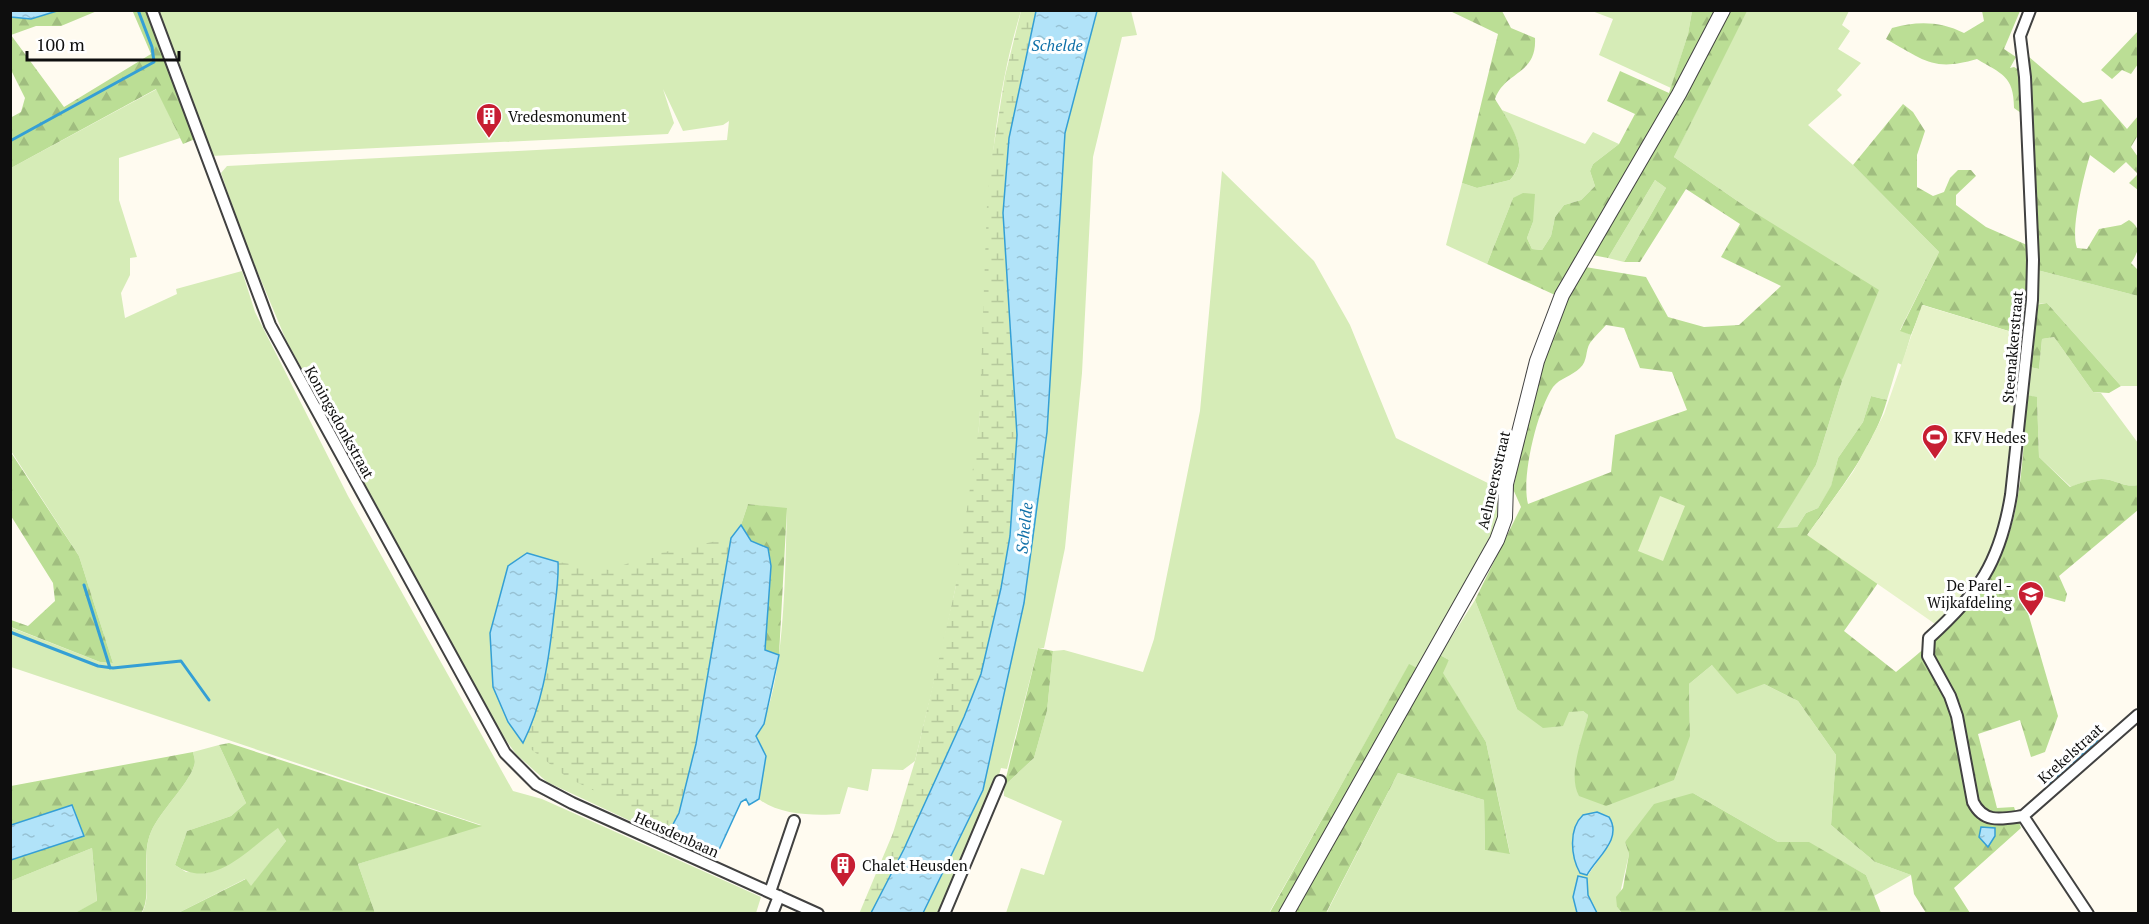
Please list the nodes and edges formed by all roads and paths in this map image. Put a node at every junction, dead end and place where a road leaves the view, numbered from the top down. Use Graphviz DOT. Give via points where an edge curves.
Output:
graph roads {
  1 [pos="152,10"];
  2 [pos="1723,10"];
  3 [pos="2030,10"];
  4 [pos="2139,715"];
  5 [pos="999,786"];
  6 [pos="572,803"];
  7 [pos="2023,816"];
  8 [pos="794,821"];
  9 [pos="775,894"];
  10 [pos="772,914"];
  11 [pos="818,914"];
  12 [pos="944,914"];
  13 [pos="1286,914"];
  14 [pos="2088,914"];
  1 -- 6 [label="street, Koningsdonkstraat" via="270,325 305,392 505,753 536,784"];
  2 -- 13 [label="street, Aelmeersstraat" via="1680,94 1562,295 1537,361 1506,484 1505,518 1497,540"];
  3 -- 7 [label="street, Steenakkerstraat" via="2020,36 2032,300 2011,495 1992,564 1970,596 1929,638 1928,656 1950,696 1978,811 1987,818"];
  4 -- 7 [label="street, Krekelstraat"];
  5 -- 12 [label="street"];
  6 -- 9 [label="street, Heusdenbaan"];
  7 -- 14 [label="street"];
  8 -- 9 [label="street"];
  9 -- 10 [label="street"];
  9 -- 11 [label="street, Heusdenbaan"];
}
